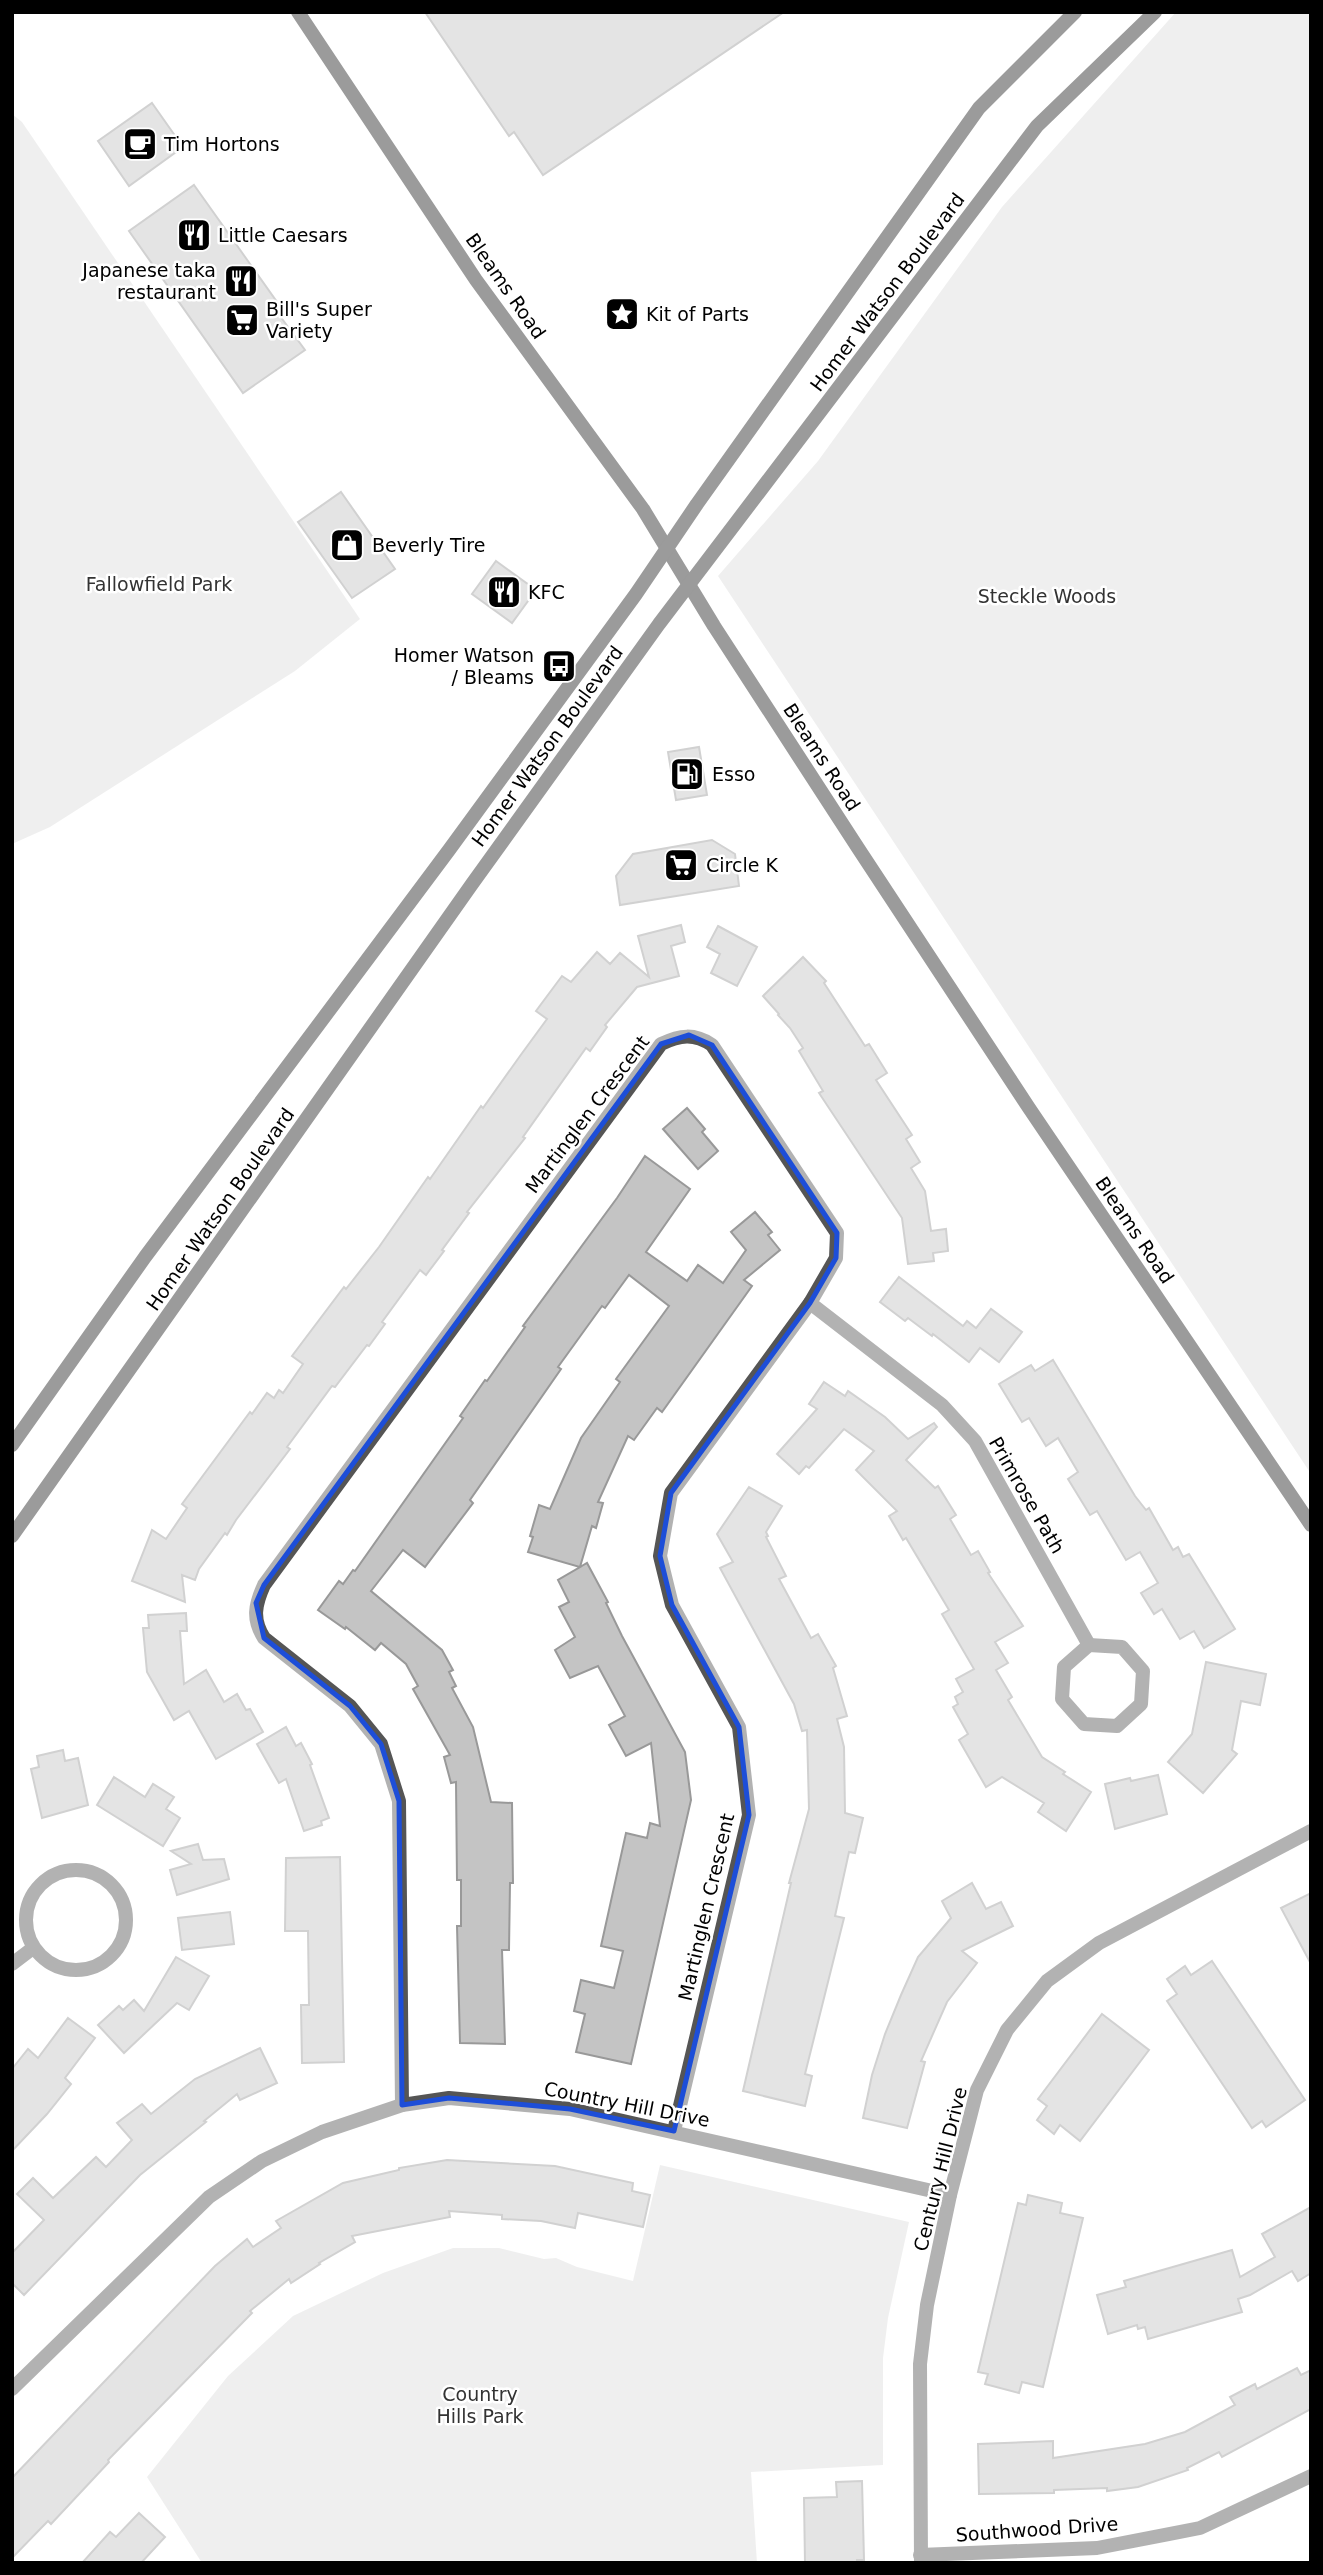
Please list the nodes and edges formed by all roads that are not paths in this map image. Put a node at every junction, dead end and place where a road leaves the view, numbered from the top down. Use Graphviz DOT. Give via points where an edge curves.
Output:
graph roads {
  1 [pos="298,12"];
  2 [pos="1075,12"];
  3 [pos="1155,12"];
  4 [pos="666,548"];
  5 [pos="689,585"];
  6 [pos="810,1303"];
  7 [pos="12,1446"];
  8 [pos="1311,1525"];
  9 [pos="12,1536"];
  10 [pos="1089,1645"];
  11 [pos="1311,1831"];
  12 [pos="33,1948"];
  13 [pos="12,1964"];
  14 [pos="402,2105"];
  15 [pos="674,2131"];
  16 [pos="950,2195"];
  17 [pos="12,2389"];
  18 [pos="1311,2476"];
  19 [pos="921,2559"];
  1 -- 4 [label="main road, Bleams Road" via="476,280 643,509"];
  2 -- 4 [label="main road, Homer Watson Boulevard" via="979,108"];
  3 -- 5 [label="main road, Homer Watson Boulevard" via="1037,126"];
  4 -- 5 [label="main road, Bleams Road"];
  4 -- 7 [label="main road, Homer Watson Boulevard" via="449,850 145,1257"];
  5 -- 8 [label="main road, Bleams Road" via="1022,1097"];
  5 -- 9 [label="main road, Homer Watson Boulevard"];
  6 -- 10 [label="street, Primrose Path" via="942,1405 975,1441"];
  6 -- 14 [label="street, Martinglen Crescent" via="836,1258 837,1233 712,1045 690,1035 661,1044 264,1586 256,1603 258,1628 264,1638 350,1706 381,1744 399,1801"];
  6 -- 15 [label="street, Martinglen Crescent" via="671,1493 660,1556 672,1605 739,1727 748,1815"];
  10 -- 10 [label="street" via="1064,1667 1062,1699 1084,1724 1117,1726 1141,1704 1143,1671 1122,1647"];
  11 -- 16 [label="street, Century Hill Drive" via="1099,1943 1047,1982 1007,2030 977,2090"];
  12 -- 12 [label="street" via="45,1961 64,1970 100,1965 122,1940 126,1923 117,1892 107,1881 77,1870 45,1880 26,1911"];
  12 -- 13 [label="street"];
  14 -- 15 [label="street, Country Hill Drive" via="449,2098 557,2108"];
  14 -- 17 [label="street, Country Hill Drive" via="322,2132 262,2161 209,2197"];
  15 -- 16 [label="street, Country Hill Drive"];
  16 -- 19 [label="street, Century Hill Drive" via="920,2364"];
  18 -- 19 [label="street, Southwood Drive" via="1200,2528 1097,2548"];
}
